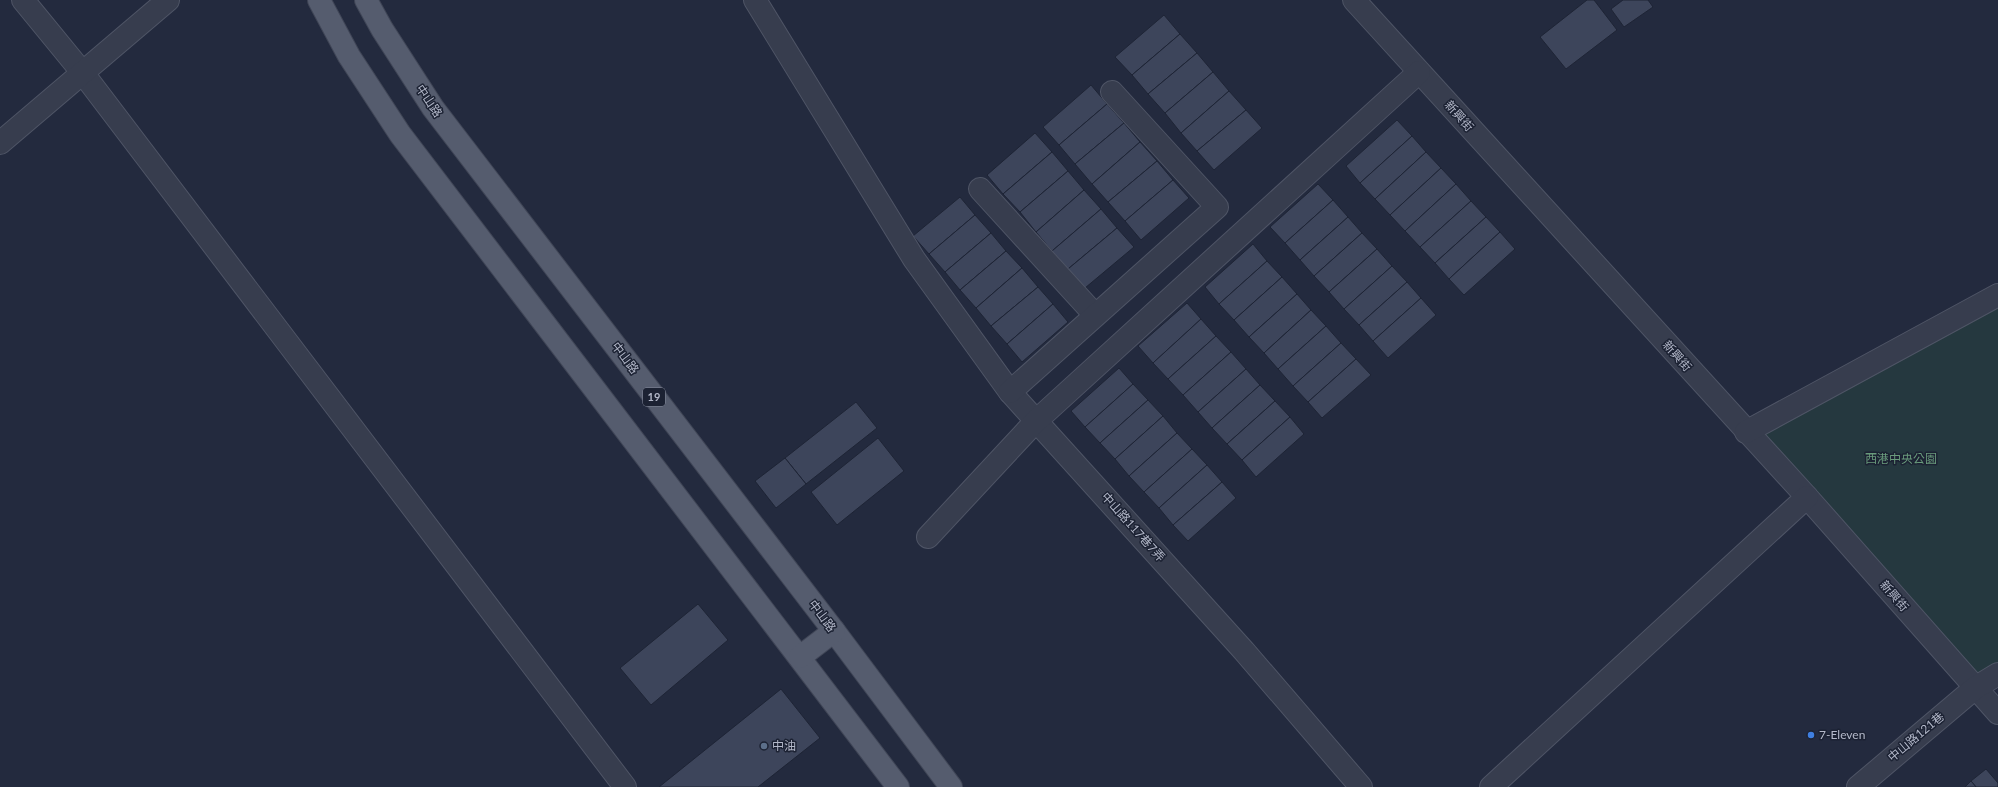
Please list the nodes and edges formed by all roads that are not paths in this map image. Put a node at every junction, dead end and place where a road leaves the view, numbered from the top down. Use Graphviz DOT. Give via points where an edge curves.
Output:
graph roads {
  1 [pos="23,0"];
  2 [pos="168,0"];
  3 [pos="319,0"];
  4 [pos="366,0"];
  5 [pos="756,0"];
  6 [pos="1354,0"];
  7 [pos="82,72"];
  8 [pos="1419,72"];
  9 [pos="1112,92"];
  10 [pos="0,143"];
  11 [pos="980,189"];
  12 [pos="1998,295"];
  13 [pos="1095,315"];
  14 [pos="1010,392"];
  15 [pos="1036,421"];
  16 [pos="1746,432"];
  17 [pos="1807,497"];
  18 [pos="928,537"];
  19 [pos="834,632"];
  20 [pos="800,657"];
  21 [pos="1998,674"];
  22 [pos="1975,688"];
  23 [pos="1998,713"];
  24 [pos="625,787"];
  25 [pos="898,787"];
  26 [pos="951,787"];
  27 [pos="1361,787"];
  28 [pos="1491,787"];
  29 [pos="1858,787"];
  1 -- 7 [label="street"];
  2 -- 7 [label="street"];
  3 -- 20 [label="main road" via="349,56 400,134"];
  4 -- 19 [label="main road, 中山路 / 19" via="433,108"];
  5 -- 14 [label="street, 中山路117巷7弄" via="914,259"];
  6 -- 8 [label="street, 新興街"];
  7 -- 10 [label="street"];
  7 -- 24 [label="street"];
  8 -- 15 [label="street"];
  8 -- 16 [label="street, 新興街"];
  9 -- 13 [label="street" via="1217,207"];
  11 -- 13 [label="street"];
  12 -- 16 [label="street"];
  13 -- 14 [label="street"];
  14 -- 15 [label="street, 中山路117巷7弄"];
  15 -- 18 [label="street"];
  15 -- 27 [label="street, 中山路117巷7弄" via="1244,651"];
  16 -- 17 [label="street, 新興街"];
  17 -- 22 [label="street, 新興街"];
  17 -- 28 [label="street"];
  19 -- 20 [label="main road"];
  19 -- 26 [label="main road, 中山路 / 19"];
  20 -- 25 [label="main road"];
  21 -- 22 [label="street, 中山路121巷"];
  22 -- 23 [label="street, 新興街"];
  22 -- 29 [label="street, 中山路121巷"];
}
